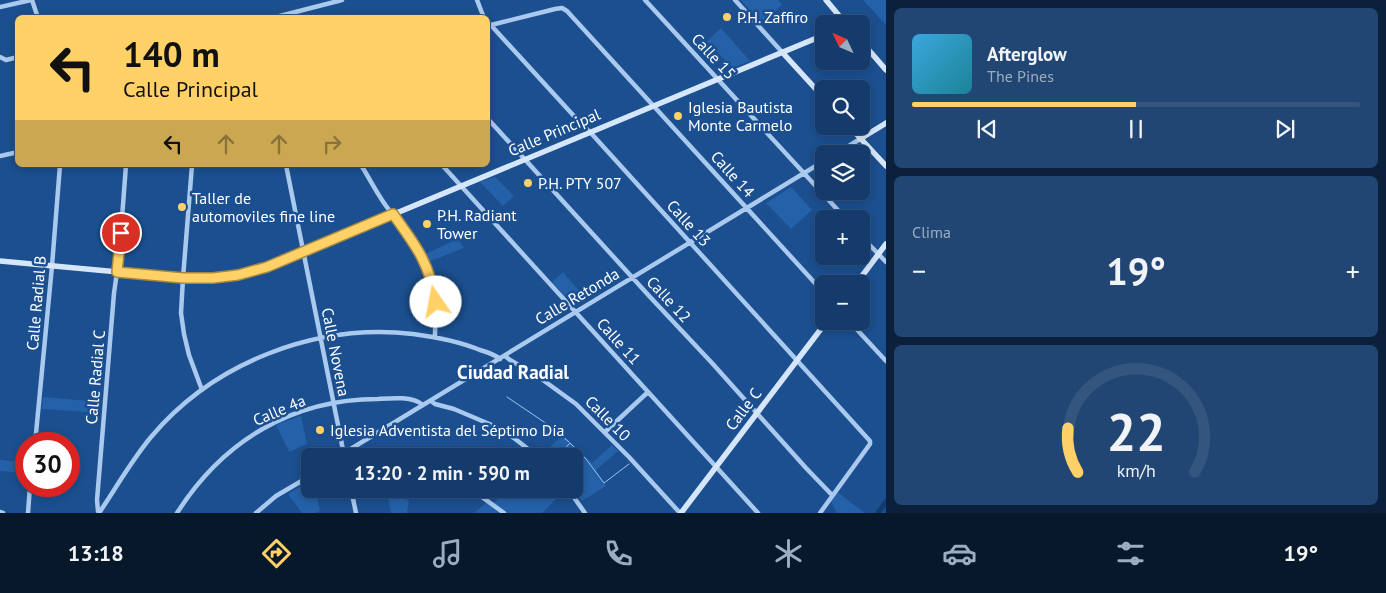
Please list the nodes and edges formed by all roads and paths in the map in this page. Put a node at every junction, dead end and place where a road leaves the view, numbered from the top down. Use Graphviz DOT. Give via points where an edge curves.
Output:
graph roads {
  1 [pos="32,0"];
  2 [pos="342,0"];
  3 [pos="477,0"];
  4 [pos="644,0"];
  5 [pos="735,0"];
  6 [pos="826,0"];
  7 [pos="331,1"];
  8 [pos="0,7"];
  9 [pos="37,15"];
  10 [pos="282,15"];
  11 [pos="482,15"];
  12 [pos="838,15"];
  13 [pos="490,24"];
  14 [pos="490,25"];
  15 [pos="815,39"];
  16 [pos="870,51"];
  17 [pos="782,52"];
  18 [pos="0,57"];
  19 [pos="15,58"];
  20 [pos="886,70"];
  21 [pos="718,79"];
  22 [pos="815,88"];
  23 [pos="653,105"];
  24 [pos="490,121"];
  25 [pos="886,123"];
  26 [pos="590,132"];
  27 [pos="857,135"];
  28 [pos="860,138"];
  29 [pos="850,145"];
  30 [pos="15,153"];
  31 [pos="0,156"];
  32 [pos="524,159"];
  33 [pos="815,166"];
  34 [pos="886,166"];
  35 [pos="60,167"];
  36 [pos="126,167"];
  37 [pos="192,167"];
  38 [pos="286,167"];
  39 [pos="362,167"];
  40 [pos="444,167"];
  41 [pos="803,173"];
  42 [pos="460,186"];
  43 [pos="747,208"];
  44 [pos="838,210"];
  45 [pos="393,214"];
  46 [pos="689,242"];
  47 [pos="886,244"];
  48 [pos="870,246"];
  49 [pos="304,252"];
  50 [pos="878,254"];
  51 [pos="0,261"];
  52 [pos="886,262"];
  53 [pos="52,266"];
  54 [pos="117,272"];
  55 [pos="863,275"];
  56 [pos="183,278"];
  57 [pos="633,278"];
  58 [pos="815,283"];
  59 [pos="576,312"];
  60 [pos="820,330"];
  61 [pos="857,330"];
  62 [pos="435,337"];
  63 [pos="320,338"];
  64 [pos="503,357"];
  65 [pos="797,361"];
  66 [pos="886,361"];
  67 [pos="202,390"];
  68 [pos="648,392"];
  69 [pos="431,401"];
  70 [pos="333,403"];
  71 [pos="423,405"];
  72 [pos="757,414"];
  73 [pos="35,432"];
  74 [pos="604,432"];
  75 [pos="343,448"];
  76 [pos="355,448"];
  77 [pos="527,448"];
  78 [pos="716,468"];
  79 [pos="301,481"];
  80 [pos="832,495"];
  81 [pos="29,497"];
  82 [pos="353,498"];
  83 [pos="483,498"];
  84 [pos="574,498"];
  85 [pos="28,513"];
  86 [pos="99,513"];
  87 [pos="177,513"];
  88 [pos="256,513"];
  89 [pos="356,513"];
  90 [pos="504,513"];
  91 [pos="585,513"];
  92 [pos="680,513"];
  93 [pos="758,513"];
  94 [pos="820,513"];
  1 -- 8 [label="street"];
  1 -- 9 [label="street"];
  2 -- 7 [label="street"];
  3 -- 11 [label="street"];
  4 -- 21 [label="street, Calle 15"];
  5 -- 17 [label="street"];
  6 -- 12 [label="street"];
  7 -- 10 [label="street"];
  13 -- 23 [label="street, Calle 14" via="562,8"];
  14 -- 26 [label="street, Calle 13"];
  15 -- 17 [label="street, Calle Principal"];
  16 -- 20 [label="street"];
  17 -- 21 [label="street, Calle Principal"];
  17 -- 22 [label="street"];
  18 -- 19 [label="street"];
  21 -- 23 [label="street, Calle Principal"];
  21 -- 41 [label="street, Calle 15"];
  23 -- 26 [label="street, Calle Principal"];
  23 -- 43 [label="street, Calle 14"];
  24 -- 32 [label="street, Calle 12"];
  25 -- 28 [label="street"];
  26 -- 32 [label="street, Calle Principal"];
  26 -- 46 [label="street, Calle 13"];
  27 -- 28 [label="street"];
  28 -- 29 [label="street"];
  28 -- 34 [label="street"];
  30 -- 31 [label="street"];
  32 -- 42 [label="street, Calle Principal"];
  32 -- 57 [label="street, Calle 12"];
  33 -- 41 [label="street, Calle Retonda"];
  35 -- 53 [label="street, Calle Radial B"];
  36 -- 54 [label="street, Calle Radial C"];
  37 -- 56 [label="street"];
  38 -- 49 [label="street, Calle Novena"];
  39 -- 45 [label="street"];
  40 -- 42 [label="street, Calle 11"];
  41 -- 43 [label="street, Calle Retonda"];
  41 -- 44 [label="street, Calle 15"];
  42 -- 45 [label="street, Calle Principal"];
  42 -- 59 [label="street, Calle 11"];
  43 -- 46 [label="street, Calle Retonda"];
  43 -- 58 [label="street, Calle 14"];
  45 -- 49 [label="street, Calle Principal"];
  45 -- 62 [label="street" via="427,266 436,302"];
  46 -- 57 [label="street, Calle Retonda"];
  46 -- 65 [label="street, Calle 13"];
  47 -- 50 [label="street"];
  48 -- 50 [label="street"];
  49 -- 56 [label="street, Calle Principal" via="238,275"];
  49 -- 63 [label="street, Calle Novena"];
  50 -- 52 [label="street"];
  50 -- 55 [label="street"];
  51 -- 53 [label="street, Calle Principal"];
  53 -- 54 [label="street, Calle Principal"];
  53 -- 73 [label="street, Calle Radial B"];
  54 -- 56 [label="street, Calle Principal"];
  54 -- 86 [label="street, Calle Radial C" via="97,500"];
  56 -- 67 [label="street" via="181,312 184,334"];
  57 -- 59 [label="street, Calle Retonda"];
  57 -- 72 [label="street, Calle 12"];
  59 -- 64 [label="street, Calle Retonda"];
  59 -- 68 [label="street, Calle 11"];
  60 -- 65 [label="street, Calle C"];
  61 -- 66 [label="street"];
  62 -- 63 [label="street, Calle 10" via="370,332"];
  62 -- 64 [label="street, Calle 10"];
  63 -- 67 [label="street, Calle 10" via="262,356"];
  63 -- 70 [label="street, Calle Novena"];
  64 -- 69 [label="street, Calle Retonda"];
  64 -- 74 [label="street, Calle 10" via="560,391"];
  65 -- 72 [label="street, Calle C"];
  65 -- 80 [label="street, Calle 13" via="870,443"];
  67 -- 86 [label="street, Calle 10" via="152,436"];
  68 -- 74 [label="street"];
  68 -- 78 [label="street, Calle 11"];
  69 -- 71 [label="street, Calle Retonda"];
  69 -- 77 [label="street" via="494,426"];
  70 -- 71 [label="street, Calle 4a" via="394,398"];
  70 -- 75 [label="street, Calle Novena"];
  70 -- 87 [label="street, Calle 4a" via="279,420 252,435 210,470"];
  71 -- 76 [label="street, Calle Retonda"];
  72 -- 78 [label="street, Calle C"];
  72 -- 80 [label="street, Calle 12"];
  74 -- 92 [label="street, Calle 10"];
  78 -- 92 [label="street, Calle C"];
  78 -- 93 [label="street, Calle 11"];
  79 -- 88 [label="street"];
  80 -- 94 [label="street"];
  81 -- 85 [label="street"];
  82 -- 89 [label="street"];
  83 -- 90 [label="street"];
  84 -- 91 [label="street"];
}
